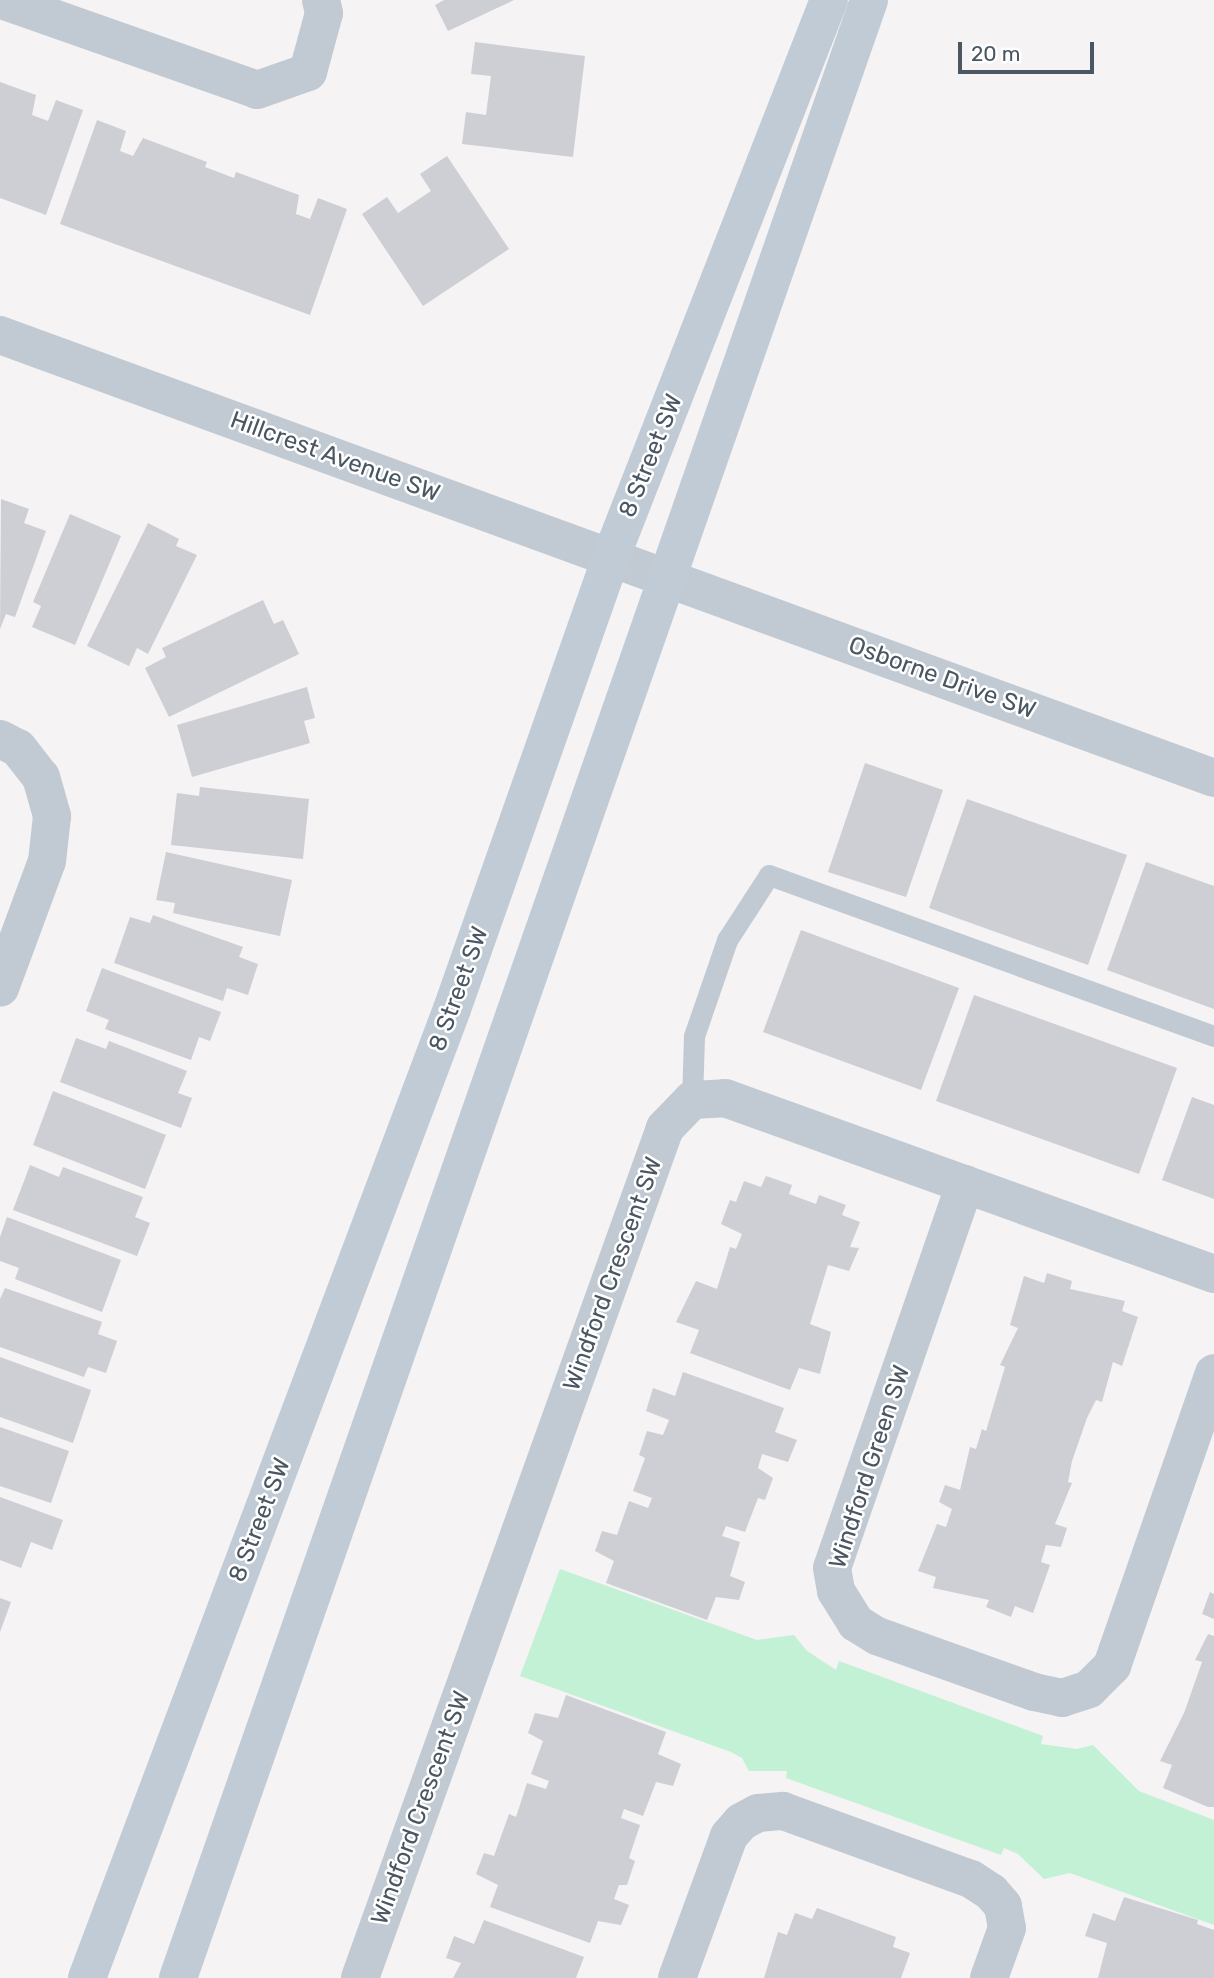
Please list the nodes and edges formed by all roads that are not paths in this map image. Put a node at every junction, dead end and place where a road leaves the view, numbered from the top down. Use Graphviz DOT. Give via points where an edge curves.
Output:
graph roads {
  1 [pos="2,0"];
  2 [pos="321,0"];
  3 [pos="829,0"];
  4 [pos="869,0"];
  5 [pos="0,335"];
  6 [pos="611,557"];
  7 [pos="670,579"];
  8 [pos="0,739"];
  9 [pos="1214,778"];
  10 [pos="0,988"];
  11 [pos="1214,1036"];
  12 [pos="692,1100"];
  13 [pos="965,1184"];
  14 [pos="1214,1274"];
  15 [pos="1214,1373"];
  16 [pos="87,1978"];
  17 [pos="178,1978"];
  18 [pos="360,1978"];
  19 [pos="677,1978"];
  20 [pos="989,1978"];
  1 -- 2 [label="street" via="257,90 308,72 324,13"];
  3 -- 6 [label="main road, 8 Street SW"];
  4 -- 7 [label="main road"];
  5 -- 6 [label="street, Hillcrest Avenue SW"];
  6 -- 7 [label="street, Hillcrest Avenue SW"];
  6 -- 16 [label="main road, 8 Street SW" via="452,1009"];
  7 -- 9 [label="street, Osborne Drive SW"];
  7 -- 17 [label="main road" via="497,1055"];
  8 -- 10 [label="street" via="18,748 41,777 52,816 47,861"];
  11 -- 12 [label="lane" via="769,875 727,940 698,1024"];
  12 -- 13 [label="street" via="725,1098"];
  12 -- 18 [label="street, Windford Crescent SW" via="665,1128"];
  13 -- 14 [label="street"];
  13 -- 15 [label="street, Windford Green SW" via="832,1568 836,1591 856,1623 877,1636 1034,1692 1062,1698 1089,1689 1112,1666"];
  19 -- 20 [label="street" via="729,1836 741,1822 758,1813 783,1811 971,1879 991,1892 1003,1906 1007,1928"];
}
